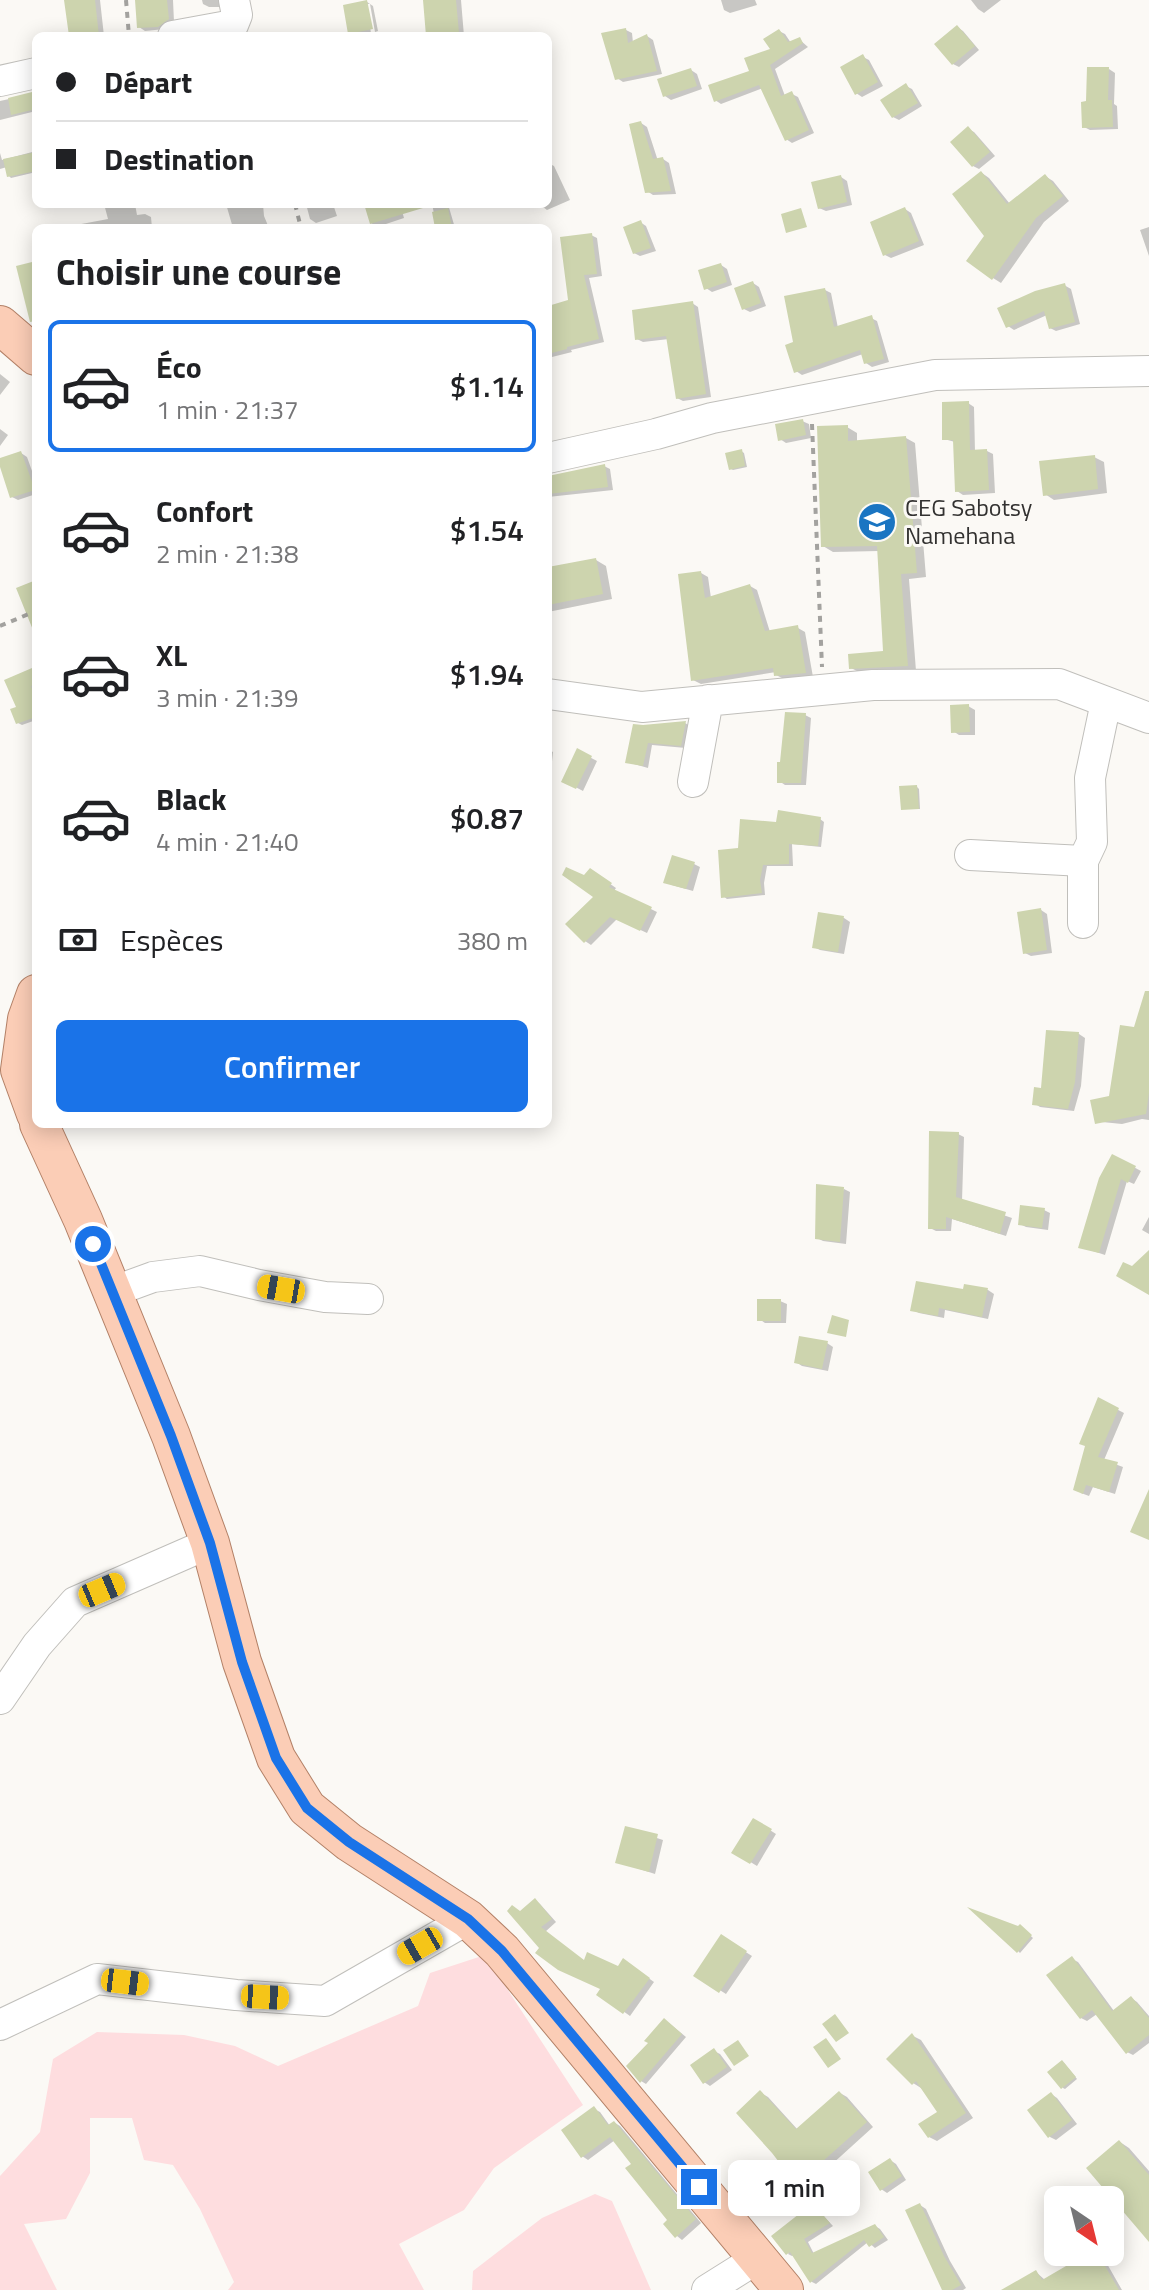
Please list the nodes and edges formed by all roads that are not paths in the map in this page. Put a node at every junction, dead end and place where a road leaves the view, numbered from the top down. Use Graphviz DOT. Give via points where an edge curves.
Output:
graph roads {
  1 [pos="234,0"];
  2 [pos="195,32"];
  3 [pos="32,74"];
  4 [pos="0,81"];
  5 [pos="0,325"];
  6 [pos="32,353"];
  7 [pos="1149,371"];
  8 [pos="552,457"];
  9 [pos="552,695"];
  10 [pos="708,700"];
  11 [pos="1106,702"];
  12 [pos="1149,718"];
  13 [pos="693,782"];
  14 [pos="970,855"];
  15 [pos="1083,861"];
  16 [pos="1083,923"];
  17 [pos="32,1005"];
  18 [pos="32,1103"];
  19 [pos="41,1128"];
  20 [pos="112,1292"];
  21 [pos="368,1299"];
  22 [pos="210,1543"];
  23 [pos="0,1699"];
  24 [pos="468,1919"];
  25 [pos="0,2025"];
  26 [pos="758,2258"];
  27 [pos="707,2290"];
  28 [pos="784,2290"];
  1 -- 2 [label="street" via="233,25"];
  3 -- 4 [label="street"];
  5 -- 6 [label="main road"];
  7 -- 8 [label="street" via="935,375 712,418"];
  9 -- 10 [label="street" via="642,707"];
  10 -- 11 [label="street" via="873,685 1059,684"];
  10 -- 13 [label="street"];
  11 -- 12 [label="street"];
  11 -- 15 [label="street" via="1090,778 1092,842"];
  14 -- 15 [label="street"];
  15 -- 16 [label="street"];
  17 -- 18 [label="main road" via="20,1070"];
  19 -- 20 [label="main road"];
  20 -- 21 [label="street" via="153,1277 200,1271 325,1297"];
  20 -- 22 [label="main road"];
  22 -- 23 [label="street" via="75,1602"];
  22 -- 24 [label="main road" via="242,1662 276,1758 307,1808 349,1842"];
  24 -- 25 [label="street" via="325,2001 97,1979"];
  24 -- 26 [label="main road" via="502,1951"];
  26 -- 27 [label="street"];
  26 -- 28 [label="main road"];
}
